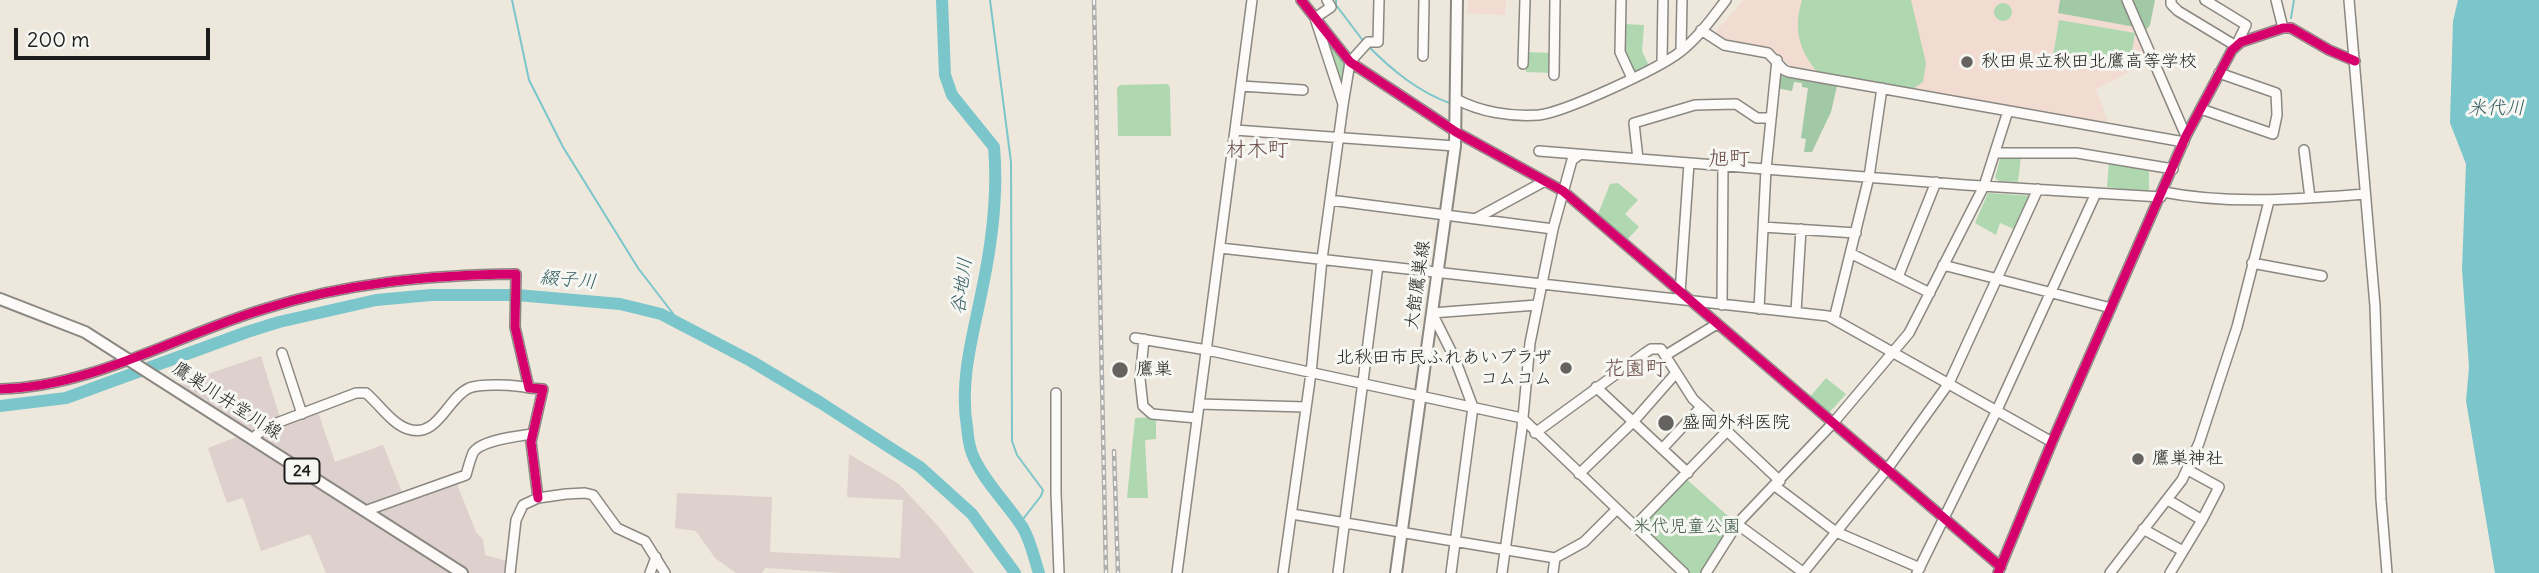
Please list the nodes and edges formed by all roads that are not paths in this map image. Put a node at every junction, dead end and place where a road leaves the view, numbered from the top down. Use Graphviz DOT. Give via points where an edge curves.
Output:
graph roads {
  1 [pos="1252,0"];
  2 [pos="1301,0"];
  3 [pos="1327,0"];
  4 [pos="1379,0"];
  5 [pos="1424,0"];
  6 [pos="1457,0"];
  7 [pos="1525,0"];
  8 [pos="1555,0"];
  9 [pos="1621,0"];
  10 [pos="1663,0"];
  11 [pos="1682,0"];
  12 [pos="1726,0"];
  13 [pos="2127,0"];
  14 [pos="2171,0"];
  15 [pos="2205,0"];
  16 [pos="2276,0"];
  17 [pos="2349,0"];
  18 [pos="1315,18"];
  19 [pos="2283,28"];
  20 [pos="1703,32"];
  21 [pos="2236,46"];
  22 [pos="1681,51"];
  23 [pos="1423,56"];
  24 [pos="1777,60"];
  25 [pos="2355,61"];
  26 [pos="1350,62"];
  27 [pos="1662,63"];
  28 [pos="1523,64"];
  29 [pos="2219,73"];
  30 [pos="1554,75"];
  31 [pos="1632,78"];
  32 [pos="1241,86"];
  33 [pos="1882,88"];
  34 [pos="1303,90"];
  35 [pos="1456,103"];
  36 [pos="1343,105"];
  37 [pos="2201,109"];
  38 [pos="2008,111"];
  39 [pos="1772,118"];
  40 [pos="1235,130"];
  41 [pos="1456,132"];
  42 [pos="1339,137"];
  43 [pos="2185,139"];
  44 [pos="1455,146"];
  45 [pos="2304,150"];
  46 [pos="1539,151"];
  47 [pos="1996,153"];
  48 [pos="1579,155"];
  49 [pos="1638,159"];
  50 [pos="1689,163"];
  51 [pos="1723,166"];
  52 [pos="1766,169"];
  53 [pos="2173,169"];
  54 [pos="1869,177"];
  55 [pos="1545,181"];
  56 [pos="1936,183"];
  57 [pos="1984,186"];
  58 [pos="2038,189"];
  59 [pos="1563,191"];
  60 [pos="2096,193"];
  61 [pos="2365,194"];
  62 [pos="2162,195"];
  63 [pos="2309,198"];
  64 [pos="1330,200"];
  65 [pos="2269,201"];
  66 [pos="1446,215"];
  67 [pos="1475,219"];
  68 [pos="1763,227"];
  69 [pos="1553,229"];
  70 [pos="1801,229"];
  71 [pos="1856,233"];
  72 [pos="1220,248"];
  73 [pos="1852,254"];
  74 [pos="1322,259"];
  75 [pos="2252,263"];
  76 [pos="1378,265"];
  77 [pos="1943,265"];
  78 [pos="1438,271"];
  79 [pos="2322,276"];
  80 [pos="1898,277"];
  81 [pos="1996,279"];
  82 [pos="1542,283"];
  83 [pos="1680,293"];
  84 [pos="1930,293"];
  85 [pos="2051,293"];
  86 [pos="0,299"];
  87 [pos="1691,302"];
  88 [pos="1537,305"];
  89 [pos="1722,305"];
  90 [pos="2111,308"];
  91 [pos="1759,309"];
  92 [pos="1796,312"];
  93 [pos="1432,313"];
  94 [pos="1834,319"];
  95 [pos="1717,324"];
  96 [pos="1207,350"];
  97 [pos="282,353"];
  98 [pos="1894,353"];
  99 [pos="1666,355"];
  100 [pos="128,360"];
  101 [pos="1311,373"];
  102 [pos="1676,373"];
  103 [pos="1364,383"];
  104 [pos="1950,383"];
  105 [pos="1596,387"];
  106 [pos="529,388"];
  107 [pos="0,389"];
  108 [pos="1056,393"];
  109 [pos="1421,395"];
  110 [pos="1199,404"];
  111 [pos="1306,407"];
  112 [pos="1473,407"];
  113 [pos="1701,407"];
  114 [pos="1997,410"];
  115 [pos="302,414"];
  116 [pos="1197,418"];
  117 [pos="1522,418"];
  118 [pos="1633,422"];
  119 [pos="1834,422"];
  120 [pos="1727,431"];
  121 [pos="1535,433"];
  122 [pos="532,435"];
  123 [pos="252,439"];
  124 [pos="2052,442"];
  125 [pos="1662,449"];
  126 [pos="1888,468"];
  127 [pos="2188,470"];
  128 [pos="1688,473"];
  129 [pos="1580,474"];
  130 [pos="1777,483"];
  131 [pos="538,498"];
  132 [pos="2168,500"];
  133 [pos="1616,509"];
  134 [pos="365,511"];
  135 [pos="1292,514"];
  136 [pos="1945,518"];
  137 [pos="2202,520"];
  138 [pos="1345,524"];
  139 [pos="1737,524"];
  140 [pos="1634,526"];
  141 [pos="2143,529"];
  142 [pos="1836,532"];
  143 [pos="1402,534"];
  144 [pos="1455,543"];
  145 [pos="1505,550"];
  146 [pos="2183,551"];
  147 [pos="656,557"];
  148 [pos="1555,558"];
  149 [pos="1918,570"];
  150 [pos="2000,570"];
  151 [pos="462,573"];
  152 [pos="510,573"];
  153 [pos="650,573"];
  154 [pos="665,573"];
  155 [pos="1059,573"];
  156 [pos="1177,573"];
  157 [pos="1283,573"];
  158 [pos="1338,573"];
  159 [pos="1396,573"];
  160 [pos="1451,573"];
  161 [pos="1502,573"];
  162 [pos="1553,573"];
  163 [pos="1684,573"];
  164 [pos="1706,573"];
  165 [pos="1803,573"];
  166 [pos="2110,573"];
  167 [pos="2170,573"];
  168 [pos="2387,573"];
  1 -- 32 [label="street"];
  2 -- 18 [label="street"];
  3 -- 18 [label="street" via="1331,7"];
  4 -- 26 [label="street" via="1378,42 1365,44"];
  5 -- 23 [label="street"];
  6 -- 35 [label="main road, 大館鷹巣線"];
  7 -- 28 [label="street"];
  8 -- 30 [label="street"];
  9 -- 31 [label="street" via="1620,52"];
  10 -- 27 [label="street"];
  11 -- 22 [label="street"];
  12 -- 20 [label="street"];
  13 -- 43 [label="street"];
  14 -- 21 [label="street" via="2178,12"];
  15 -- 21 [label="street" via="2246,24"];
  16 -- 19 [label="street"];
  17 -- 25 [label="street"];
  18 -- 26 [label="street"];
  18 -- 36 [label="street"];
  19 -- 21 [label="street"];
  19 -- 25 [label="street"];
  20 -- 22 [label="street"];
  20 -- 24 [label="street" via="1724,45 1768,53"];
  21 -- 29 [label="street"];
  22 -- 27 [label="street"];
  24 -- 33 [label="street" via="1789,72"];
  24 -- 39 [label="street"];
  25 -- 61 [label="street"];
  26 -- 36 [label="street"];
  26 -- 41 [label="street"];
  27 -- 31 [label="street"];
  29 -- 37 [label="street"];
  29 -- 37 [label="street" via="2276,93 2273,134"];
  31 -- 35 [label="street" via="1539,115"];
  32 -- 34 [label="street"];
  32 -- 40 [label="street"];
  33 -- 38 [label="street"];
  33 -- 54 [label="street"];
  35 -- 41 [label="main road, 大館鷹巣線"];
  36 -- 42 [label="street"];
  37 -- 43 [label="street"];
  38 -- 43 [label="street"];
  38 -- 47 [label="street"];
  39 -- 49 [label="street" via="1757,118 1736,104 1695,105 1647,119 1634,123"];
  39 -- 52 [label="street"];
  40 -- 42 [label="street"];
  40 -- 72 [label="street"];
  41 -- 44 [label="main road, 大館鷹巣線"];
  41 -- 55 [label="street"];
  42 -- 44 [label="street"];
  42 -- 64 [label="street"];
  43 -- 53 [label="street"];
  44 -- 66 [label="main road, 大館鷹巣線"];
  45 -- 63 [label="street"];
  46 -- 48 [label="street"];
  47 -- 53 [label="street" via="2077,153"];
  47 -- 57 [label="street"];
  48 -- 49 [label="street"];
  48 -- 59 [label="street" via="1572,160"];
  49 -- 50 [label="street"];
  50 -- 51 [label="street"];
  50 -- 83 [label="street"];
  51 -- 52 [label="street"];
  51 -- 89 [label="street"];
  52 -- 54 [label="street"];
  52 -- 68 [label="street"];
  53 -- 62 [label="street"];
  54 -- 56 [label="street"];
  54 -- 71 [label="street"];
  55 -- 59 [label="street"];
  55 -- 67 [label="street"];
  56 -- 57 [label="street"];
  56 -- 80 [label="street"];
  57 -- 58 [label="street"];
  57 -- 77 [label="street"];
  58 -- 60 [label="street"];
  58 -- 81 [label="street"];
  59 -- 69 [label="street"];
  59 -- 83 [label="street"];
  60 -- 62 [label="street"];
  60 -- 85 [label="street"];
  61 -- 63 [label="street"];
  61 -- 168 [label="street"];
  62 -- 65 [label="street"];
  62 -- 90 [label="street"];
  63 -- 65 [label="street"];
  64 -- 66 [label="street"];
  64 -- 74 [label="street"];
  65 -- 75 [label="street"];
  66 -- 67 [label="street"];
  66 -- 78 [label="main road, 大館鷹巣線"];
  67 -- 69 [label="street"];
  68 -- 70 [label="street"];
  68 -- 91 [label="street"];
  69 -- 82 [label="street"];
  70 -- 71 [label="street"];
  70 -- 92 [label="street"];
  71 -- 73 [label="street"];
  72 -- 74 [label="street"];
  72 -- 96 [label="street"];
  73 -- 80 [label="street"];
  73 -- 94 [label="street"];
  74 -- 76 [label="street"];
  74 -- 101 [label="street"];
  75 -- 79 [label="street"];
  75 -- 127 [label="street" via="2209,420"];
  76 -- 78 [label="street"];
  76 -- 103 [label="street"];
  77 -- 81 [label="street"];
  77 -- 84 [label="street"];
  78 -- 82 [label="street"];
  78 -- 93 [label="main road, 大館鷹巣線"];
  80 -- 84 [label="street"];
  81 -- 85 [label="street"];
  81 -- 104 [label="street"];
  82 -- 87 [label="street"];
  82 -- 88 [label="street"];
  83 -- 87 [label="street"];
  84 -- 98 [label="street"];
  85 -- 90 [label="street"];
  85 -- 114 [label="street"];
  86 -- 100 [label="main road, 鷹巣川井堂川線 / 24" via="74,327"];
  87 -- 89 [label="street"];
  87 -- 95 [label="street"];
  88 -- 93 [label="street"];
  88 -- 117 [label="street"];
  89 -- 91 [label="street"];
  90 -- 124 [label="street"];
  91 -- 92 [label="street"];
  92 -- 94 [label="street"];
  93 -- 109 [label="main road, 大館鷹巣線"];
  93 -- 112 [label="street"];
  94 -- 98 [label="street"];
  95 -- 99 [label="street"];
  95 -- 119 [label="street"];
  96 -- 101 [label="street"];
  96 -- 110 [label="street"];
  96 -- 116 [label="street" via="1139,338 1143,406 1152,414"];
  97 -- 115 [label="street"];
  98 -- 104 [label="street"];
  98 -- 119 [label="street"];
  99 -- 102 [label="street"];
  99 -- 105 [label="street" via="1661,349 1651,349"];
  100 -- 106 [label="street" via="265,308 351,288 391,281 516,274 515,327"];
  100 -- 107 [label="street" via="72,379"];
  100 -- 123 [label="main road, 鷹巣川井堂川線 / 24"];
  101 -- 103 [label="street"];
  101 -- 111 [label="street"];
  102 -- 113 [label="street"];
  102 -- 118 [label="street"];
  103 -- 109 [label="street"];
  103 -- 138 [label="street"];
  104 -- 114 [label="street"];
  104 -- 126 [label="street"];
  105 -- 118 [label="street"];
  105 -- 121 [label="street"];
  106 -- 115 [label="street" via="472,387 438,421 422,429 398,424 362,391"];
  106 -- 122 [label="street" via="543,389"];
  108 -- 155 [label="street"];
  109 -- 112 [label="street"];
  109 -- 143 [label="main road, 大館鷹巣線"];
  110 -- 111 [label="street"];
  110 -- 116 [label="street"];
  111 -- 135 [label="street"];
  112 -- 117 [label="street"];
  112 -- 144 [label="street"];
  113 -- 120 [label="street"];
  113 -- 125 [label="street"];
  114 -- 124 [label="street"];
  114 -- 136 [label="street"];
  115 -- 123 [label="street" via="265,427"];
  116 -- 156 [label="street"];
  117 -- 121 [label="street"];
  117 -- 145 [label="street"];
  118 -- 125 [label="street"];
  118 -- 129 [label="street"];
  119 -- 126 [label="street"];
  119 -- 130 [label="street"];
  120 -- 128 [label="street"];
  120 -- 130 [label="street"];
  121 -- 129 [label="street"];
  122 -- 131 [label="street"];
  122 -- 134 [label="street" via="477,449 466,475"];
  123 -- 134 [label="main road, 鷹巣川井堂川線 / 24"];
  124 -- 150 [label="street"];
  125 -- 128 [label="street"];
  126 -- 136 [label="street"];
  126 -- 142 [label="street"];
  127 -- 132 [label="street"];
  127 -- 137 [label="street" via="2220,487"];
  128 -- 140 [label="street"];
  129 -- 133 [label="street"];
  130 -- 139 [label="street"];
  130 -- 142 [label="street"];
  131 -- 147 [label="street" via="593,495 617,528 645,541"];
  131 -- 152 [label="street" via="519,510"];
  132 -- 137 [label="street"];
  132 -- 141 [label="street"];
  133 -- 140 [label="street"];
  133 -- 148 [label="street" via="1584,542"];
  134 -- 151 [label="main road, 鷹巣川井堂川線 / 24"];
  135 -- 138 [label="street"];
  135 -- 157 [label="street"];
  136 -- 149 [label="street"];
  136 -- 150 [label="street"];
  137 -- 146 [label="street"];
  138 -- 143 [label="street"];
  138 -- 158 [label="street"];
  139 -- 164 [label="street"];
  139 -- 165 [label="street"];
  140 -- 163 [label="street"];
  141 -- 146 [label="street"];
  141 -- 166 [label="street"];
  142 -- 149 [label="street"];
  142 -- 165 [label="street"];
  143 -- 144 [label="street"];
  143 -- 159 [label="main road, 大館鷹巣線"];
  144 -- 145 [label="street"];
  144 -- 160 [label="street"];
  145 -- 148 [label="street"];
  145 -- 161 [label="street"];
  146 -- 167 [label="street"];
  147 -- 153 [label="street"];
  147 -- 154 [label="street"];
  148 -- 162 [label="street"];
}
